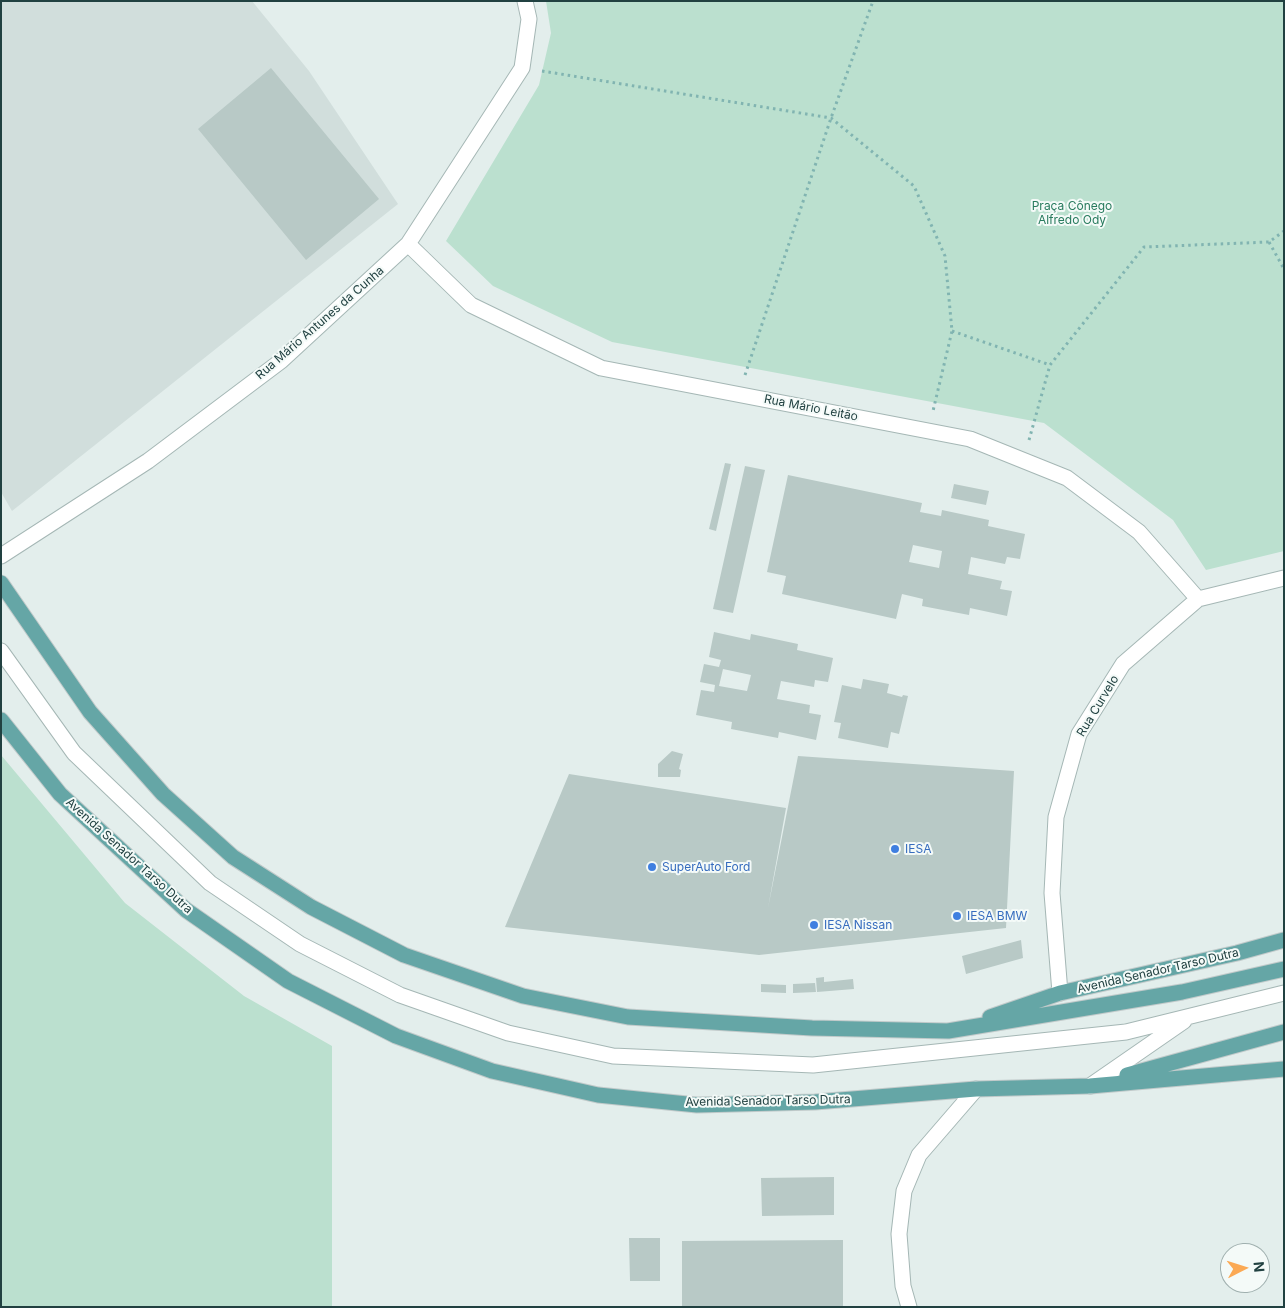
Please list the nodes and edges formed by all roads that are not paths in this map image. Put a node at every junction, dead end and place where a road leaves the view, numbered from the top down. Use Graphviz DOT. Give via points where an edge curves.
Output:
graph roads {
  1 [pos="525,1"];
  2 [pos="408,244"];
  3 [pos="1,556"];
  4 [pos="1284,578"];
  5 [pos="1,583"];
  6 [pos="1198,599"];
  7 [pos="1,651"];
  8 [pos="1,720"];
  9 [pos="1284,940"];
  10 [pos="1284,969"];
  11 [pos="1060,993"];
  12 [pos="1284,993"];
  13 [pos="1191,1016"];
  14 [pos="948,1031"];
  15 [pos="1284,1032"];
  16 [pos="1284,1069"];
  17 [pos="1090,1086"];
  18 [pos="976,1089"];
  19 [pos="909,1307"];
  1 -- 2 [label="street, Rua Mário Antunes da Cunha" via="529,19 522,68"];
  2 -- 3 [label="street, Rua Mário Antunes da Cunha" via="273,367 148,461"];
  2 -- 6 [label="street, Rua Mário Leitão" via="471,304 601,368 970,439 1067,478 1139,532"];
  4 -- 6 [label="street, Rua Curvelo"];
  5 -- 14 [label="main road, Avenida Senador Tarso Dutra" via="90,712 163,794 233,857 311,907 404,955 524,996 628,1017 812,1028"];
  6 -- 11 [label="street, Rua Curvelo" via="1123,664 1079,734 1056,817 1052,893"];
  7 -- 13 [label="street" via="74,753 210,883 300,944 400,995 508,1033 613,1056 813,1065 1126,1032"];
  8 -- 18 [label="main road, Avenida Senador Tarso Dutra" via="60,794 186,910 288,981 396,1036 492,1070 598,1095 697,1105 815,1102"];
  9 -- 11 [label="main road, Avenida Senador Tarso Dutra"];
  10 -- 14 [label="main road, Avenida Senador Tarso Dutra" via="1182,992"];
  11 -- 14 [label="main road, Avenida Senador Tarso Dutra"];
  12 -- 13 [label="street"];
  13 -- 17 [label="street"];
  15 -- 17 [label="main road, Avenida Senador Tarso Dutra"];
  16 -- 17 [label="main road, Avenida Senador Tarso Dutra"];
  17 -- 18 [label="main road, Avenida Senador Tarso Dutra"];
  18 -- 19 [label="street" via="919,1155 904,1191 899,1234 903,1286"];
}
